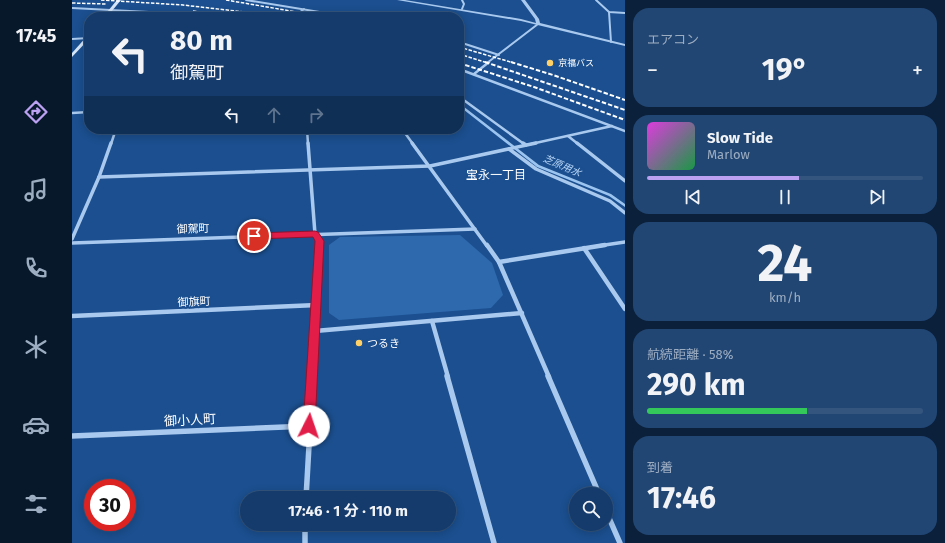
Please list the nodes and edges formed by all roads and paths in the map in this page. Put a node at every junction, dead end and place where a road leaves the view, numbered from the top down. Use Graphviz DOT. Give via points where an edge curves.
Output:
graph roads {
  1 [pos="119,0"];
  2 [pos="246,0"];
  3 [pos="399,0"];
  4 [pos="462,0"];
  5 [pos="523,0"];
  6 [pos="596,0"];
  7 [pos="72,8"];
  8 [pos="304,9"];
  9 [pos="462,9"];
  10 [pos="111,10"];
  11 [pos="149,12"];
  12 [pos="300,12"];
  13 [pos="321,12"];
  14 [pos="609,12"];
  15 [pos="625,13"];
  16 [pos="538,24"];
  17 [pos="84,38"];
  18 [pos="72,39"];
  19 [pos="84,42"];
  20 [pos="611,42"];
  21 [pos="464,44"];
  22 [pos="625,45"];
  23 [pos="499,55"];
  24 [pos="72,56"];
  25 [pos="464,71"];
  26 [pos="474,74"];
  27 [pos="464,101"];
  28 [pos="84,112"];
  29 [pos="72,113"];
  30 [pos="612,126"];
  31 [pos="625,131"];
  32 [pos="114,134"];
  33 [pos="307,134"];
  34 [pos="406,134"];
  35 [pos="568,136"];
  36 [pos="526,145"];
  37 [pos="509,149"];
  38 [pos="430,166"];
  39 [pos="310,170"];
  40 [pos="99,177"];
  41 [pos="625,181"];
  42 [pos="625,213"];
  43 [pos="475,229"];
  44 [pos="315,234"];
  45 [pos="72,239"];
  46 [pos="625,242"];
  47 [pos="72,243"];
  48 [pos="584,248"];
  49 [pos="500,262"];
  50 [pos="317,305"];
  51 [pos="625,309"];
  52 [pos="522,313"];
  53 [pos="72,316"];
  54 [pos="432,321"];
  55 [pos="315,331"];
  56 [pos="309,426"];
  57 [pos="72,436"];
  58 [pos="596,487"];
  59 [pos="306,491"];
  60 [pos="613,527"];
  61 [pos="305,531"];
  62 [pos="305,543"];
  63 [pos="494,543"];
  64 [pos="620,543"];
  1 -- 10 [label="main road"];
  2 -- 8 [label="street"];
  3 -- 9 [label="street"];
  4 -- 9 [label="street"];
  5 -- 16 [label="street" via="538,20"];
  6 -- 14 [label="street"];
  7 -- 10 [label="street"];
  8 -- 12 [label="street"];
  8 -- 13 [label="street"];
  9 -- 16 [label="street"];
  10 -- 11 [label="street"];
  14 -- 15 [label="street"];
  14 -- 20 [label="street"];
  16 -- 20 [label="street"];
  16 -- 23 [label="street"];
  17 -- 18 [label="street"];
  19 -- 24 [label="main road"];
  20 -- 22 [label="street"];
  21 -- 23 [label="street"];
  23 -- 26 [label="street"];
  25 -- 26 [label="street"];
  26 -- 30 [label="street"];
  27 -- 36 [label="street"];
  28 -- 29 [label="street"];
  30 -- 31 [label="street"];
  30 -- 35 [label="street"];
  32 -- 40 [label="street"];
  33 -- 39 [label="street"];
  34 -- 38 [label="street"];
  35 -- 36 [label="street"];
  35 -- 41 [label="street"];
  36 -- 37 [label="street"];
  37 -- 38 [label="street"];
  37 -- 42 [label="street" via="536,169 610,201"];
  38 -- 39 [label="street"];
  38 -- 43 [label="street"];
  39 -- 40 [label="street"];
  39 -- 44 [label="street"];
  40 -- 45 [label="street"];
  43 -- 44 [label="street, 御駕町"];
  43 -- 49 [label="street"];
  44 -- 47 [label="street, 御駕町"];
  44 -- 50 [label="street" via="320,241"];
  46 -- 48 [label="street"];
  48 -- 49 [label="street"];
  48 -- 51 [label="street"];
  49 -- 52 [label="street"];
  50 -- 53 [label="street, 御旗町"];
  50 -- 55 [label="street"];
  52 -- 54 [label="street"];
  52 -- 58 [label="street"];
  54 -- 55 [label="street"];
  54 -- 63 [label="street"];
  55 -- 56 [label="street"];
  56 -- 57 [label="street, 御小人町"];
  56 -- 59 [label="street"];
  60 -- 64 [label="street"];
  61 -- 62 [label="street"];
}
